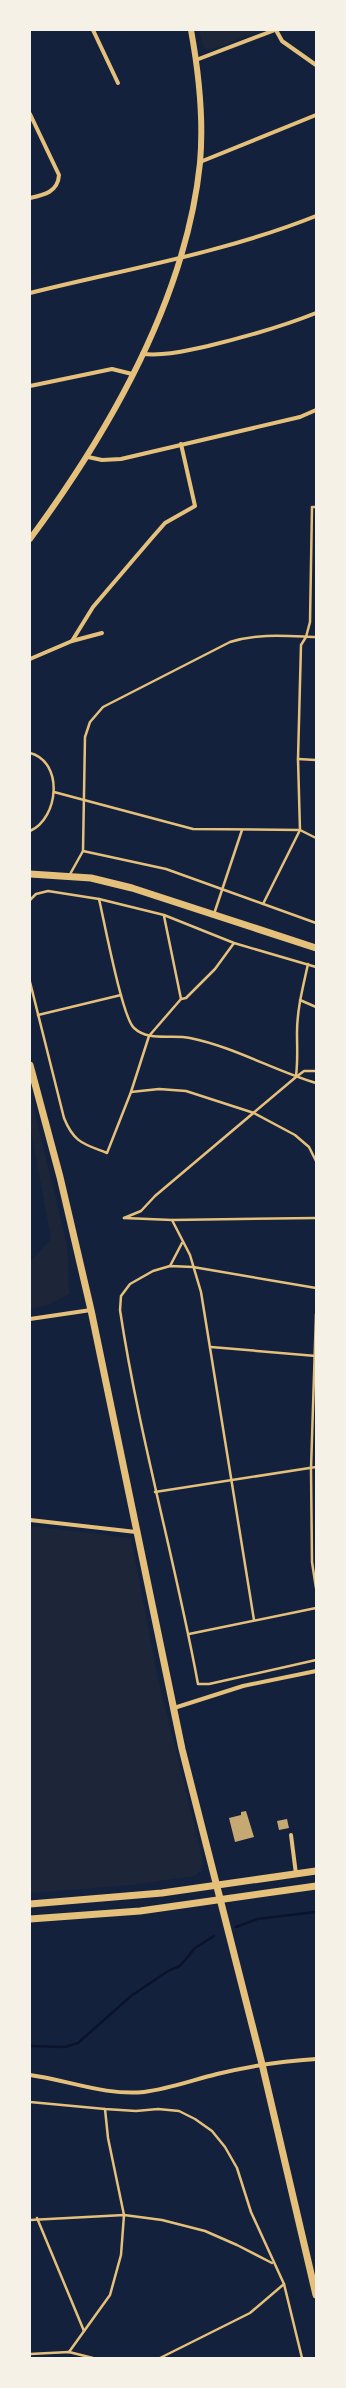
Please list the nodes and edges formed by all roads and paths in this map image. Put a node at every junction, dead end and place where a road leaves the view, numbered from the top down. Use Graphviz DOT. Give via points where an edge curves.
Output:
graph roads {
  1 [pos="92,30"];
  2 [pos="191,30"];
  3 [pos="276,30"];
  4 [pos="196,60"];
  5 [pos="316,64"];
  6 [pos="118,83"];
  7 [pos="30,114"];
  8 [pos="316,115"];
  9 [pos="200,162"];
  10 [pos="30,198"];
  11 [pos="316,216"];
  12 [pos="179,260"];
  13 [pos="30,293"];
  14 [pos="316,313"];
  15 [pos="142,354"];
  16 [pos="132,374"];
  17 [pos="30,386"];
  18 [pos="316,410"];
  19 [pos="182,444"];
  20 [pos="88,457"];
  21 [pos="314,507"];
  22 [pos="30,539"];
  23 [pos="102,633"];
  24 [pos="306,637"];
  25 [pos="316,637"];
  26 [pos="72,641"];
  27 [pos="30,659"];
  28 [pos="30,753"];
  29 [pos="298,760"];
  30 [pos="316,760"];
  31 [pos="54,792"];
  32 [pos="85,800"];
  33 [pos="242,830"];
  34 [pos="300,830"];
  35 [pos="30,831"];
  36 [pos="316,838"];
  37 [pos="83,852"];
  38 [pos="30,874"];
  39 [pos="69,876"];
  40 [pos="222,888"];
  41 [pos="98,899"];
  42 [pos="30,900"];
  43 [pos="263,904"];
  44 [pos="164,915"];
  45 [pos="214,915"];
  46 [pos="316,923"];
  47 [pos="234,943"];
  48 [pos="316,948"];
  49 [pos="308,964"];
  50 [pos="316,967"];
  51 [pos="30,982"];
  52 [pos="121,995"];
  53 [pos="181,999"];
  54 [pos="300,1000"];
  55 [pos="316,1008"];
  56 [pos="38,1015"];
  57 [pos="149,1036"];
  58 [pos="30,1065"];
  59 [pos="316,1071"];
  60 [pos="296,1077"];
  61 [pos="316,1083"];
  62 [pos="131,1092"];
  63 [pos="254,1113"];
  64 [pos="316,1161"];
  65 [pos="316,1218"];
  66 [pos="172,1220"];
  67 [pos="183,1243"];
  68 [pos="170,1266"];
  69 [pos="193,1267"];
  70 [pos="316,1288"];
  71 [pos="91,1310"];
  72 [pos="316,1314"];
  73 [pos="30,1320"];
  74 [pos="211,1347"];
  75 [pos="315,1356"];
  76 [pos="316,1467"];
  77 [pos="311,1469"];
  78 [pos="231,1479"];
  79 [pos="156,1492"];
  80 [pos="30,1520"];
  81 [pos="136,1532"];
  82 [pos="316,1588"];
  83 [pos="316,1608"];
  84 [pos="254,1620"];
  85 [pos="189,1634"];
  86 [pos="316,1660"];
  87 [pos="316,1671"];
  88 [pos="174,1708"];
  89 [pos="291,1835"];
  90 [pos="316,1871"];
  91 [pos="296,1874"];
  92 [pos="217,1886"];
  93 [pos="316,1886"];
  94 [pos="220,1901"];
  95 [pos="30,1904"];
  96 [pos="30,1919"];
  97 [pos="316,2059"];
  98 [pos="262,2064"];
  99 [pos="30,2075"];
  100 [pos="30,2102"];
  101 [pos="105,2109"];
  102 [pos="124,2215"];
  103 [pos="37,2218"];
  104 [pos="30,2220"];
  105 [pos="273,2263"];
  106 [pos="284,2284"];
  107 [pos="316,2295"];
  108 [pos="84,2332"];
  109 [pos="70,2352"];
  110 [pos="30,2354"];
  111 [pos="93,2358"];
  112 [pos="160,2358"];
  113 [pos="302,2358"];
  1 -- 6 [label="street"];
  2 -- 4 [label="street"];
  3 -- 4 [label="street"];
  3 -- 5 [label="street" via="282,42"];
  4 -- 9 [label="street" via="200,99"];
  7 -- 10 [label="street" via="59,175 58,182 51,192"];
  8 -- 9 [label="street"];
  9 -- 12 [label="street" via="196,195"];
  11 -- 12 [label="street" via="277,232"];
  12 -- 13 [label="street"];
  12 -- 15 [label="street" via="163,307"];
  14 -- 15 [label="street" via="279,328 165,356"];
  15 -- 16 [label="street"];
  16 -- 17 [label="street" via="112,369"];
  16 -- 20 [label="street"];
  18 -- 19 [label="street"];
  19 -- 20 [label="street" via="121,458 102,460"];
  19 -- 26 [label="street" via="195,506 165,523 93,607"];
  20 -- 22 [label="street"];
  21 -- 24 [label="lane" via="310,622"];
  23 -- 26 [label="street"];
  24 -- 25 [label="lane"];
  24 -- 29 [label="lane" via="301,645"];
  24 -- 32 [label="lane" via="268,635 245,637 230,642 103,707 90,722 85,737"];
  26 -- 27 [label="street"];
  28 -- 31 [label="lane" via="44,761 51,775"];
  29 -- 30 [label="lane"];
  29 -- 34 [label="lane"];
  31 -- 32 [label="lane"];
  31 -- 35 [label="lane" via="52,806 46,818 37,828"];
  32 -- 33 [label="lane" via="193,829"];
  32 -- 37 [label="lane"];
  33 -- 34 [label="lane"];
  33 -- 40 [label="lane"];
  34 -- 36 [label="lane"];
  34 -- 43 [label="lane"];
  37 -- 39 [label="lane"];
  37 -- 40 [label="lane" via="166,869"];
  38 -- 39 [label="main road"];
  39 -- 45 [label="main road" via="91,878 132,888"];
  40 -- 43 [label="lane"];
  40 -- 45 [label="lane"];
  41 -- 42 [label="lane" via="48,891 36,894"];
  41 -- 44 [label="lane"];
  41 -- 52 [label="lane"];
  43 -- 46 [label="lane"];
  44 -- 47 [label="lane"];
  44 -- 53 [label="lane"];
  45 -- 48 [label="main road"];
  47 -- 49 [label="lane"];
  47 -- 53 [label="lane" via="215,969 186,998"];
  49 -- 50 [label="lane"];
  49 -- 54 [label="lane"];
  51 -- 56 [label="lane"];
  52 -- 56 [label="lane"];
  52 -- 57 [label="lane" via="129,1021 134,1028"];
  53 -- 57 [label="lane"];
  54 -- 55 [label="lane"];
  54 -- 60 [label="lane"];
  56 -- 62 [label="lane" via="64,1118 71,1135 86,1145 107,1153"];
  57 -- 60 [label="lane" via="186,1037 203,1041 245,1054"];
  57 -- 62 [label="lane"];
  58 -- 71 [label="main road" via="60,1177"];
  59 -- 60 [label="lane" via="304,1071"];
  60 -- 61 [label="lane"];
  60 -- 63 [label="lane"];
  62 -- 63 [label="lane" via="159,1089 186,1091"];
  63 -- 64 [label="lane" via="295,1135 309,1148"];
  63 -- 66 [label="lane" via="141,1210 124,1218"];
  65 -- 66 [label="lane"];
  66 -- 67 [label="lane"];
  67 -- 68 [label="lane"];
  67 -- 69 [label="lane"];
  68 -- 69 [label="lane"];
  68 -- 79 [label="lane" via="153,1271 130,1284 121,1296 120,1310"];
  69 -- 70 [label="lane"];
  69 -- 74 [label="lane" via="202,1292"];
  71 -- 73 [label="street"];
  71 -- 81 [label="main road"];
  72 -- 75 [label="lane"];
  74 -- 75 [label="lane"];
  74 -- 78 [label="lane"];
  75 -- 77 [label="lane"];
  76 -- 77 [label="lane"];
  77 -- 78 [label="lane"];
  77 -- 82 [label="lane" via="312,1562"];
  78 -- 79 [label="lane"];
  78 -- 84 [label="lane"];
  79 -- 85 [label="lane"];
  80 -- 81 [label="street"];
  81 -- 88 [label="main road"];
  83 -- 84 [label="lane"];
  84 -- 85 [label="lane"];
  85 -- 86 [label="lane" via="198,1684 209,1684"];
  87 -- 88 [label="street" via="243,1686"];
  88 -- 92 [label="main road"];
  89 -- 91 [label="street"];
  90 -- 91 [label="main road"];
  91 -- 92 [label="main road"];
  92 -- 94 [label="main road"];
  92 -- 95 [label="main road"];
  93 -- 94 [label="main road"];
  94 -- 96 [label="main road" via="140,1911"];
  94 -- 98 [label="main road"];
  97 -- 98 [label="street"];
  98 -- 99 [label="street" via="187,2084 143,2092 117,2092"];
  98 -- 107 [label="main road"];
  100 -- 101 [label="lane"];
  101 -- 102 [label="lane" via="108,2138"];
  101 -- 105 [label="lane" via="158,2108 179,2111 212,2131 237,2168 251,2212"];
  102 -- 103 [label="lane"];
  102 -- 105 [label="lane" via="162,2220 205,2232 237,2244"];
  102 -- 108 [label="lane" via="121,2255 110,2295"];
  103 -- 104 [label="lane"];
  103 -- 108 [label="lane"];
  105 -- 106 [label="lane"];
  106 -- 112 [label="lane" via="250,2313"];
  106 -- 113 [label="lane"];
  108 -- 109 [label="lane"];
  109 -- 110 [label="lane"];
  109 -- 111 [label="lane"];
}
